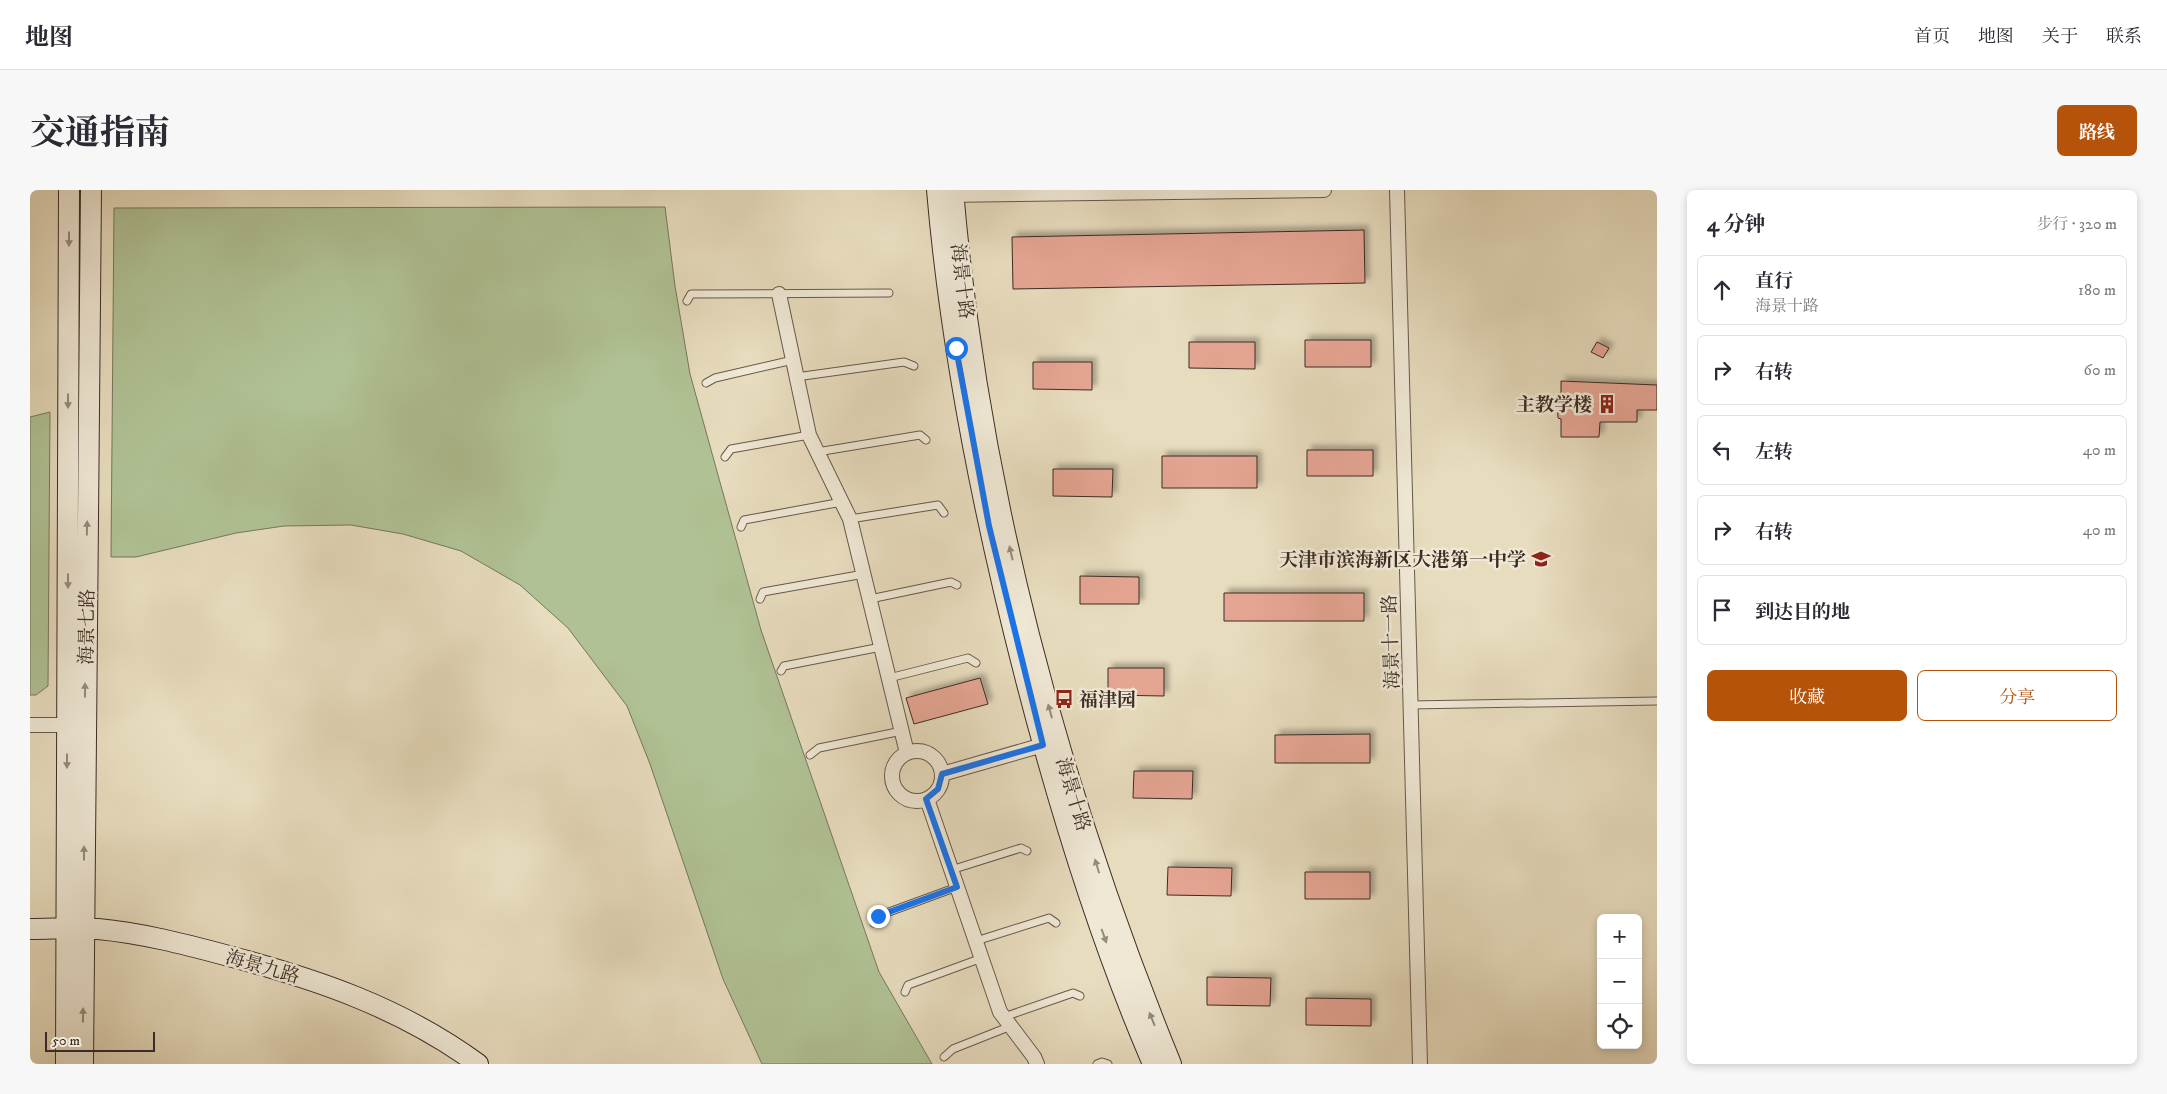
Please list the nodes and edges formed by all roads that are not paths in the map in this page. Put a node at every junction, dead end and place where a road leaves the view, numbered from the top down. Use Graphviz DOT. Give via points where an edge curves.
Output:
graph roads {
  1 [pos="69,190"];
  2 [pos="91,190"];
  3 [pos="1324,190"];
  4 [pos="1397,190"];
  5 [pos="945,192"];
  6 [pos="890,293"];
  7 [pos="780,294"];
  8 [pos="687,301"];
  9 [pos="793,360"];
  10 [pos="914,366"];
  11 [pos="796,377"];
  12 [pos="706,383"];
  13 [pos="809,435"];
  14 [pos="926,440"];
  15 [pos="817,452"];
  16 [pos="725,457"];
  17 [pos="842,502"];
  18 [pos="944,513"];
  19 [pos="850,519"];
  20 [pos="741,527"];
  21 [pos="864,574"];
  22 [pos="957,585"];
  23 [pos="760,599"];
  24 [pos="870,599"];
  25 [pos="882,647"];
  26 [pos="976,663"];
  27 [pos="781,671"];
  28 [pos="889,678"];
  29 [pos="1657,701"];
  30 [pos="1410,705"];
  31 [pos="30,725"];
  32 [pos="76,725"];
  33 [pos="902,731"];
  34 [pos="1050,743"];
  35 [pos="907,753"];
  36 [pos="810,755"];
  37 [pos="942,774"];
  38 [pos="926,799"];
  39 [pos="1027,851"];
  40 [pos="951,870"];
  41 [pos="957,887"];
  42 [pos="874,923"];
  43 [pos="1056,923"];
  44 [pos="30,929"];
  45 [pos="75,933"];
  46 [pos="30,938"];
  47 [pos="976,941"];
  48 [pos="982,958"];
  49 [pos="905,992"];
  50 [pos="1080,996"];
  51 [pos="1008,1022"];
  52 [pos="944,1057"];
  53 [pos="66,1064"];
  54 [pos="83,1064"];
  55 [pos="465,1064"];
  56 [pos="478,1064"];
  57 [pos="1037,1064"];
  58 [pos="1097,1064"];
  59 [pos="1108,1064"];
  60 [pos="1153,1064"];
  61 [pos="1171,1064"];
  62 [pos="1420,1064"];
  1 -- 32 [label="street, 海景七路, one-way"];
  32 -- 2 [label="street, 海景七路, one-way"];
  3 -- 5 [label="street"];
  4 -- 30 [label="street, 海景十一路"];
  5 -- 34 [label="street, 海景十路" via="990,451"];
  6 -- 7 [label="lane"];
  7 -- 8 [label="lane" via="691,294"];
  7 -- 9 [label="street"];
  9 -- 11 [label="street"];
  9 -- 12 [label="lane" via="715,378"];
  10 -- 11 [label="lane" via="904,362"];
  11 -- 13 [label="street"];
  13 -- 15 [label="street"];
  13 -- 16 [label="lane" via="731,449"];
  14 -- 15 [label="lane" via="920,435"];
  15 -- 17 [label="street"];
  17 -- 19 [label="street"];
  17 -- 20 [label="lane" via="744,520"];
  18 -- 19 [label="lane" via="938,505"];
  19 -- 21 [label="street"];
  21 -- 23 [label="lane" via="763,592"];
  21 -- 24 [label="street"];
  22 -- 24 [label="lane" via="951,582"];
  24 -- 25 [label="street"];
  25 -- 27 [label="lane" via="784,666"];
  25 -- 28 [label="street"];
  26 -- 28 [label="lane" via="968,658"];
  28 -- 33 [label="street"];
  29 -- 30 [label="lane"];
  30 -- 62 [label="street, 海景十一路"];
  31 -- 32 [label="street"];
  32 -- 45 [label="street, 海景七路"];
  33 -- 35 [label="street"];
  33 -- 36 [label="lane" via="819,748"];
  34 -- 37 [label="street"];
  34 -- 60 [label="street, 海景十路, one-way" via="1096,915"];
  61 -- 34 [label="street, 海景十路, one-way"];
  35 -- 37 [label="street" via="930,755"];
  35 -- 38 [label="street" via="893,770 894,786 911,800"];
  37 -- 38 [label="street" via="938,789"];
  38 -- 40 [label="street"];
  39 -- 40 [label="lane" via="1021,848"];
  40 -- 41 [label="street"];
  41 -- 42 [label="lane" via="878,916"];
  41 -- 47 [label="street"];
  43 -- 47 [label="lane" via="1049,918"];
  44 -- 45 [label="street, 海景九路"];
  45 -- 46 [label="street, 海景九路"];
  45 -- 53 [label="street, 海景七路"];
  54 -- 45 [label="street, 海景七路, one-way"];
  45 -- 55 [label="street, 海景九路" via="157,946 306,984 378,1013"];
  45 -- 56 [label="street, 海景九路" via="116,931 175,943 310,979 398,1015"];
  47 -- 48 [label="street"];
  48 -- 49 [label="lane" via="908,985"];
  48 -- 51 [label="street" via="1000,1012"];
  50 -- 51 [label="lane" via="1073,993"];
  51 -- 52 [label="lane" via="953,1049"];
  51 -- 57 [label="street"];
  58 -- 59 [label="lane"];
}
